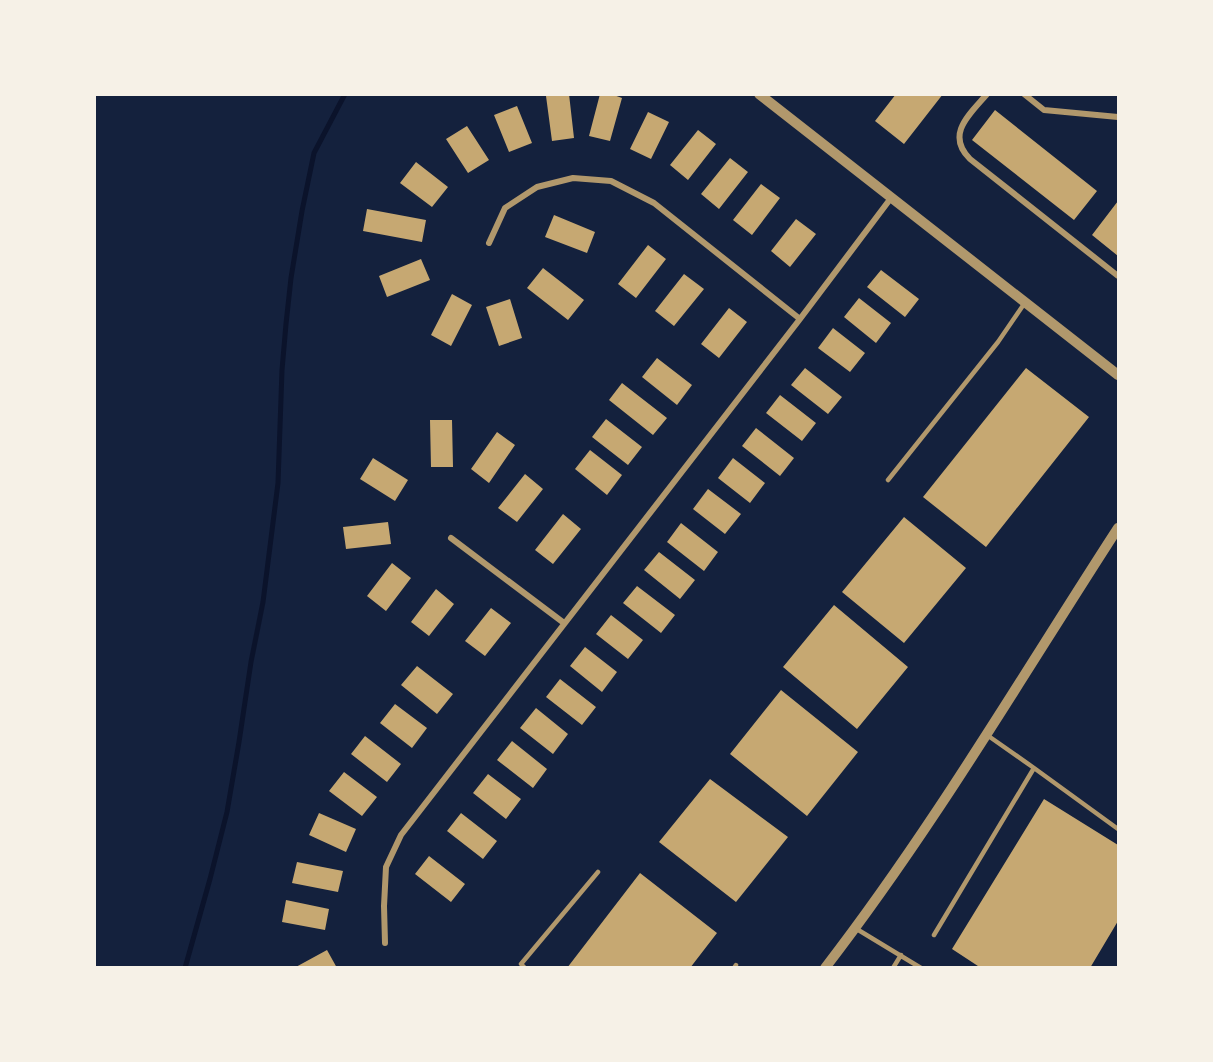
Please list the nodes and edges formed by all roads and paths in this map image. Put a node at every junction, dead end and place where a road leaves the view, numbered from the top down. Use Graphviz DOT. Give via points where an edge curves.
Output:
graph roads {
  1 [pos="759,94"];
  2 [pos="987,94"];
  3 [pos="1024,94"];
  4 [pos="1119,117"];
  5 [pos="891,198"];
  6 [pos="489,243"];
  7 [pos="1119,276"];
  8 [pos="1025,302"];
  9 [pos="800,319"];
  10 [pos="1119,375"];
  11 [pos="888,480"];
  12 [pos="1119,528"];
  13 [pos="452,538"];
  14 [pos="564,623"];
  15 [pos="987,735"];
  16 [pos="1034,768"];
  17 [pos="1119,829"];
  18 [pos="598,872"];
  19 [pos="855,928"];
  20 [pos="934,935"];
  21 [pos="385,943"];
  22 [pos="901,955"];
  23 [pos="521,966"];
  24 [pos="825,968"];
  25 [pos="893,968"];
  26 [pos="921,968"];
  1 -- 5 [label="street"];
  2 -- 7 [label="street" via="961,126 961,148"];
  3 -- 4 [label="street" via="1044,110"];
  5 -- 8 [label="street"];
  5 -- 9 [label="street"];
  6 -- 9 [label="street" via="505,208 537,187 573,178 612,181 654,203"];
  8 -- 10 [label="street"];
  8 -- 11 [label="lane" via="998,342"];
  9 -- 14 [label="street"];
  12 -- 15 [label="street"];
  13 -- 14 [label="street"];
  14 -- 21 [label="street" via="401,835 386,867"];
  15 -- 16 [label="lane"];
  15 -- 19 [label="street"];
  16 -- 17 [label="lane"];
  16 -- 20 [label="lane"];
  18 -- 23 [label="lane"];
  19 -- 22 [label="lane"];
  19 -- 24 [label="street"];
  22 -- 25 [label="lane"];
  22 -- 26 [label="lane"];
}
